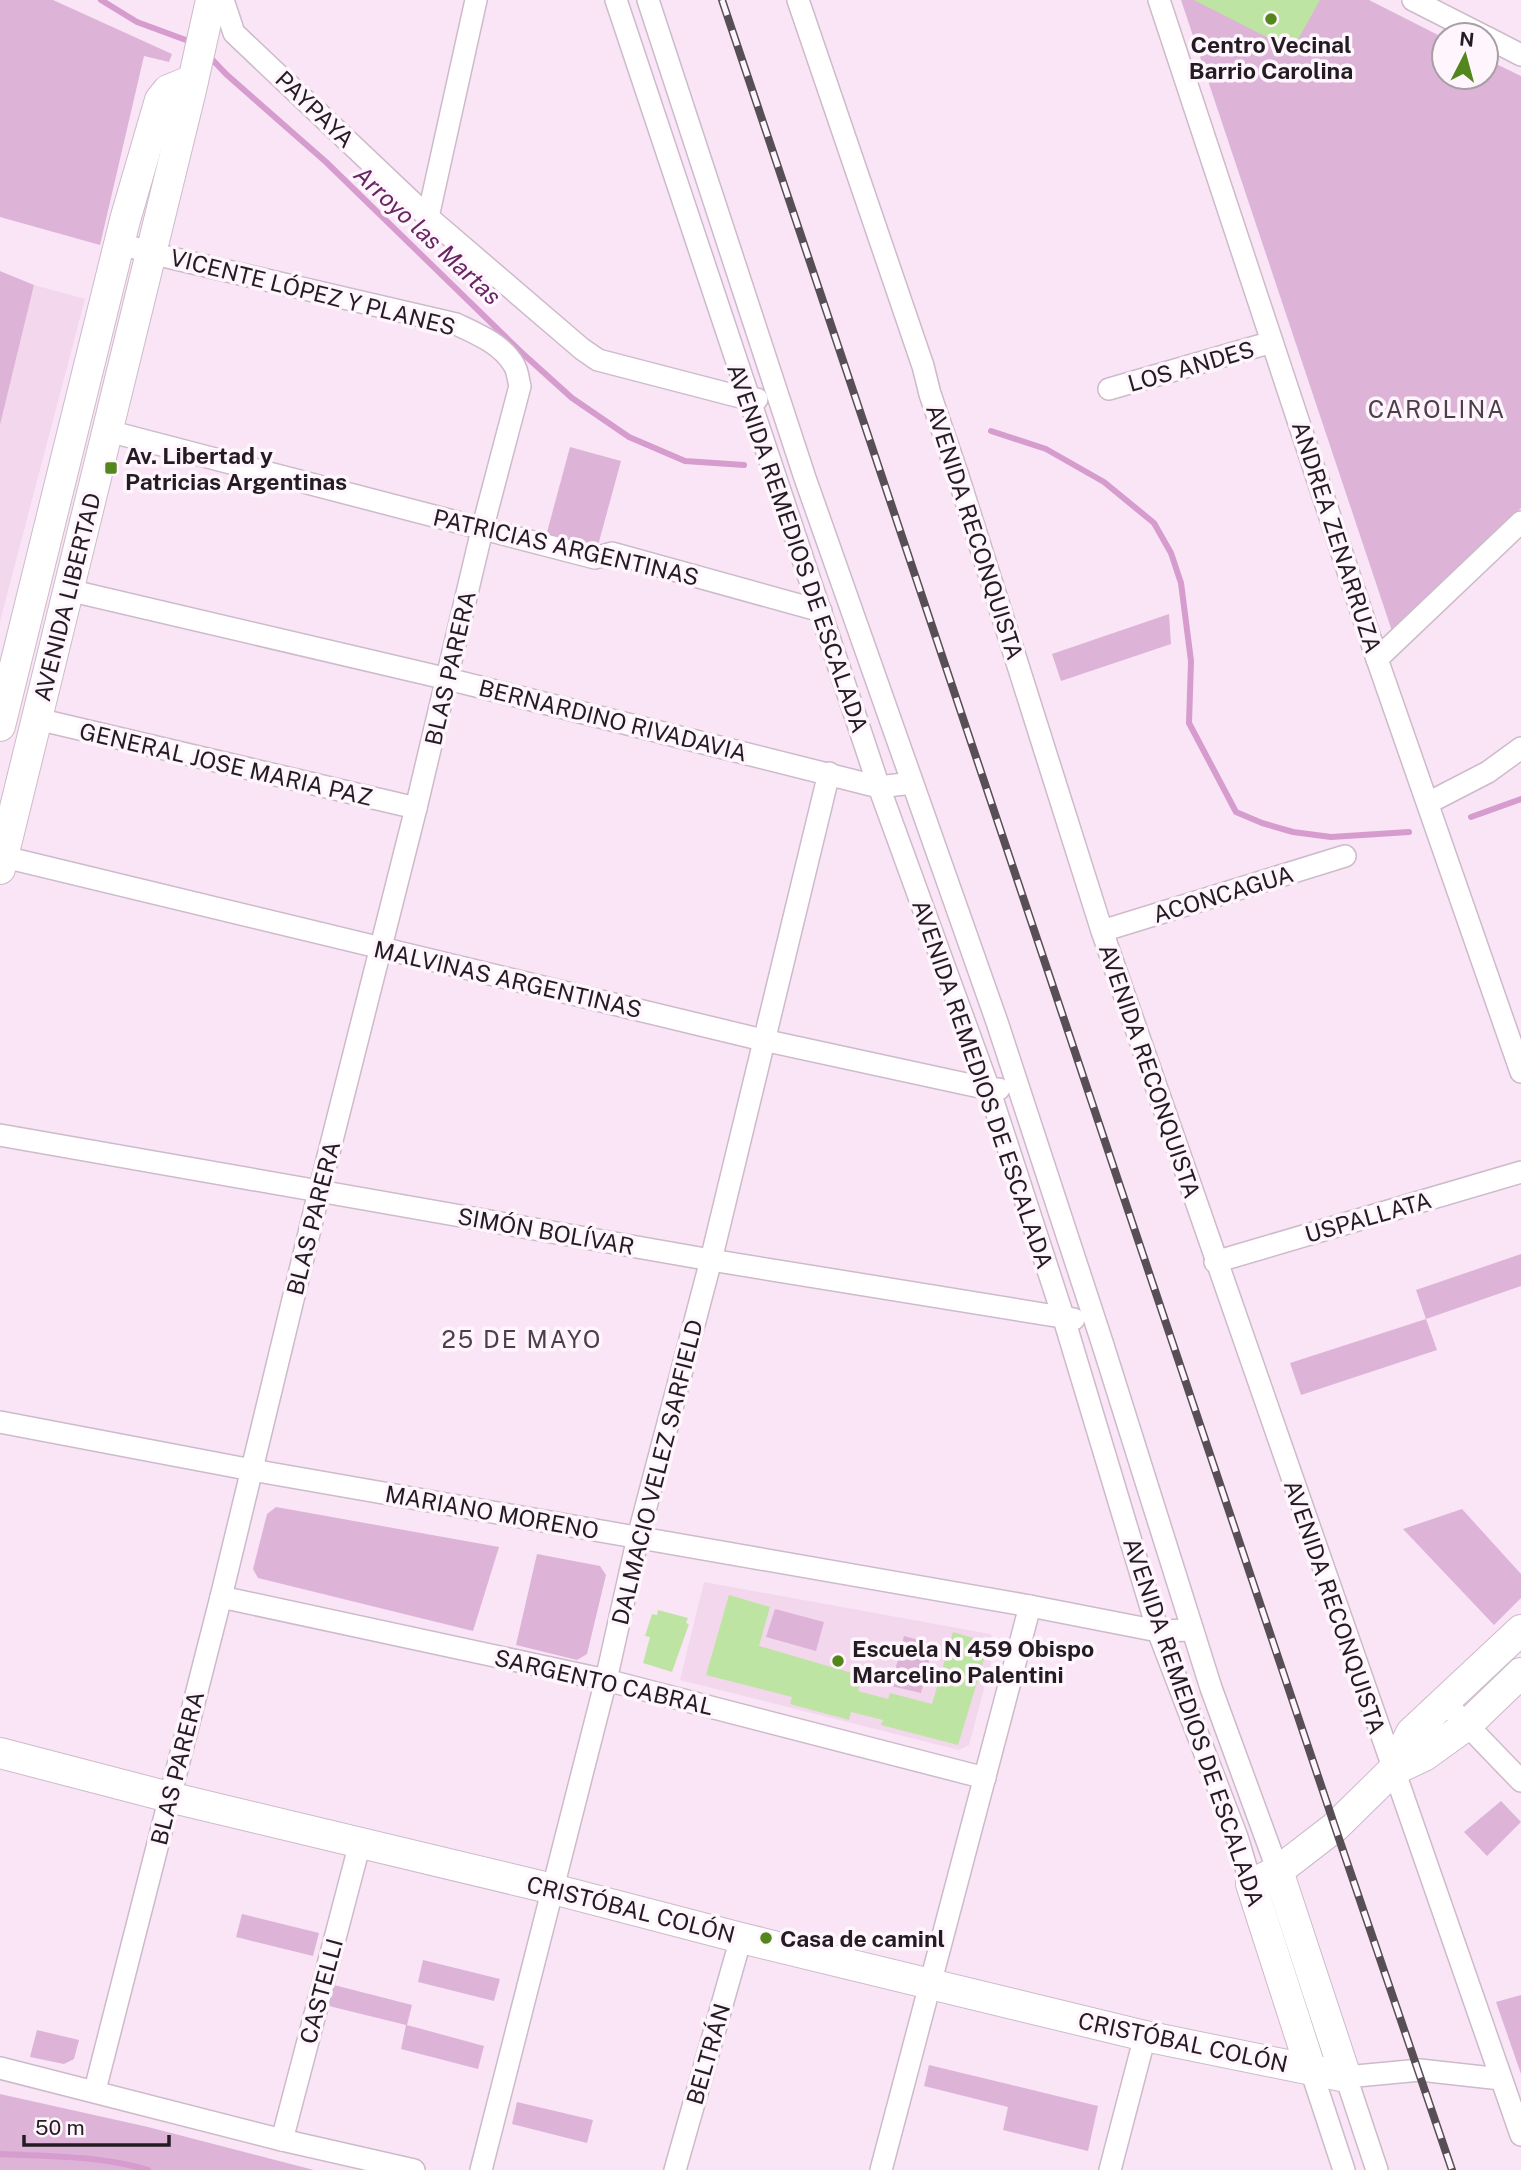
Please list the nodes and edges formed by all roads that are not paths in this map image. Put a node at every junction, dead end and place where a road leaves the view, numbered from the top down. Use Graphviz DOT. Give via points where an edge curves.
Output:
graph roads {
  1 [pos="211,0"];
  2 [pos="223,0"];
  3 [pos="477,0"];
  4 [pos="616,0"];
  5 [pos="648,0"];
  6 [pos="798,0"];
  7 [pos="1159,0"];
  8 [pos="1413,0"];
  9 [pos="1454,21"];
  10 [pos="1500,44"];
  11 [pos="1521,55"];
  12 [pos="194,72"];
  13 [pos="428,217"];
  14 [pos="120,243"];
  15 [pos="150,253"];
  16 [pos="1272,342"];
  17 [pos="502,350"];
  18 [pos="1110,389"];
  19 [pos="781,402"];
  20 [pos="752,408"];
  21 [pos="108,431"];
  22 [pos="1521,522"];
  23 [pos="482,530"];
  24 [pos="68,590"];
  25 [pos="821,611"];
  26 [pos="1377,659"];
  27 [pos="6,677"];
  28 [pos="447,679"];
  29 [pos="37,719"];
  30 [pos="0,726"];
  31 [pos="1521,748"];
  32 [pos="829,773"];
  33 [pos="912,783"];
  34 [pos="879,787"];
  35 [pos="1427,803"];
  36 [pos="416,808"];
  37 [pos="1345,856"];
  38 [pos="1,860"];
  39 [pos="1102,931"];
  40 [pos="380,948"];
  41 [pos="763,1040"];
  42 [pos="1521,1072"];
  43 [pos="989,1089"];
  44 [pos="1019,1089"];
  45 [pos="0,1135"];
  46 [pos="1521,1172"];
  47 [pos="319,1192"];
  48 [pos="711,1260"];
  49 [pos="1215,1262"];
  50 [pos="1064,1319"];
  51 [pos="1094,1319"];
  52 [pos="0,1422"];
  53 [pos="252,1470"];
  54 [pos="638,1537"];
  55 [pos="221,1597"];
  56 [pos="1030,1606"];
  57 [pos="1192,1630"];
  58 [pos="1521,1630"];
  59 [pos="1158,1631"];
  60 [pos="1521,1672"];
  61 [pos="606,1680"];
  62 [pos="1444,1702"];
  63 [pos="1467,1725"];
  64 [pos="0,1753"];
  65 [pos="1392,1771"];
  66 [pos="985,1778"];
  67 [pos="1521,1782"];
  68 [pos="169,1797"];
  69 [pos="360,1843"];
  70 [pos="1278,1871"];
  71 [pos="1251,1884"];
  72 [pos="553,1889"];
  73 [pos="741,1938"];
  74 [pos="929,1983"];
  75 [pos="1146,2036"];
  76 [pos="0,2068"];
  77 [pos="1311,2070"];
  78 [pos="1346,2077"];
  79 [pos="1501,2079"];
  80 [pos="94,2090"];
  81 [pos="1520,2131"];
  82 [pos="282,2140"];
  83 [pos="414,2170"];
  84 [pos="481,2170"];
  85 [pos="676,2170"];
  86 [pos="881,2170"];
  87 [pos="1110,2170"];
  88 [pos="1344,2170"];
  89 [pos="1377,2170"];
  1 -- 12 [label="street, AVENIDA LIBERTAD"];
  2 -- 13 [label="street, PAYPAYA" via="234,33"];
  3 -- 13 [label="street"];
  4 -- 20 [label="street, AVENIDA REMEDIOS DE ESCALADA"];
  5 -- 19 [label="street, AVENIDA REMEDIOS DE ESCALADA"];
  6 -- 39 [label="street, AVENIDA RECONQUISTA" via="923,366"];
  7 -- 16 [label="street, ANDREA ZENARRUZA"];
  8 -- 9 [label="street"];
  10 -- 11 [label="street"];
  12 -- 14 [label="street, AVENIDA LIBERTAD" via="160,100"];
  12 -- 15 [label="street, AVENIDA LIBERTAD"];
  13 -- 20 [label="street, PAYPAYA" via="598,360"];
  14 -- 15 [label="street, VICENTE LÓPEZ Y PLANES"];
  14 -- 27 [label="street, AVENIDA LIBERTAD"];
  15 -- 17 [label="street, VICENTE LÓPEZ Y PLANES" via="456,324"];
  15 -- 21 [label="street, AVENIDA LIBERTAD"];
  16 -- 18 [label="street, LOS ANDES"];
  16 -- 26 [label="street, ANDREA ZENARRUZA"];
  17 -- 23 [label="street, BLAS PARERA" via="516,366 520,386"];
  19 -- 20 [label="street, PAYPAYA"];
  19 -- 33 [label="street, AVENIDA REMEDIOS DE ESCALADA"];
  20 -- 25 [label="street, AVENIDA REMEDIOS DE ESCALADA"];
  21 -- 23 [label="street, PATRICIAS ARGENTINAS"];
  21 -- 24 [label="street, AVENIDA LIBERTAD"];
  22 -- 26 [label="street"];
  23 -- 25 [label="street, PATRICIAS ARGENTINAS" via="595,558 612,553"];
  23 -- 28 [label="street, BLAS PARERA"];
  24 -- 28 [label="street, BERNARDINO RIVADAVIA"];
  24 -- 29 [label="street, AVENIDA LIBERTAD"];
  25 -- 34 [label="street, AVENIDA REMEDIOS DE ESCALADA"];
  26 -- 35 [label="street, ANDREA ZENARRUZA"];
  27 -- 30 [label="street, AVENIDA LIBERTAD"];
  28 -- 32 [label="street, BERNARDINO RIVADAVIA"];
  28 -- 36 [label="street, BLAS PARERA"];
  29 -- 36 [label="street, GENERAL JOSE MARIA PAZ"];
  29 -- 38 [label="street, AVENIDA LIBERTAD"];
  31 -- 35 [label="street" via="1488,772"];
  32 -- 34 [label="street, BERNARDINO RIVADAVIA"];
  32 -- 41 [label="street, DALMACIO VELEZ SARFIELD"];
  33 -- 34 [label="street, BERNARDINO RIVADAVIA"];
  33 -- 44 [label="street, AVENIDA REMEDIOS DE ESCALADA"];
  34 -- 43 [label="street, AVENIDA REMEDIOS DE ESCALADA"];
  35 -- 42 [label="street, ANDREA ZENARRUZA"];
  36 -- 40 [label="street, BLAS PARERA"];
  37 -- 39 [label="street, ACONCAGUA"];
  38 -- 40 [label="street, MALVINAS ARGENTINAS"];
  39 -- 49 [label="street, AVENIDA RECONQUISTA"];
  40 -- 41 [label="street, MALVINAS ARGENTINAS"];
  40 -- 47 [label="street, BLAS PARERA"];
  41 -- 43 [label="street, MALVINAS ARGENTINAS"];
  41 -- 48 [label="street, DALMACIO VELEZ SARFIELD"];
  43 -- 44 [label="street, MALVINAS ARGENTINAS"];
  43 -- 50 [label="street, AVENIDA REMEDIOS DE ESCALADA"];
  44 -- 51 [label="street, AVENIDA REMEDIOS DE ESCALADA"];
  45 -- 47 [label="street, SIMÓN BOLÍVAR"];
  46 -- 49 [label="street, USPALLATA"];
  47 -- 48 [label="street, SIMÓN BOLÍVAR"];
  47 -- 53 [label="street, BLAS PARERA"];
  48 -- 50 [label="street, SIMÓN BOLÍVAR"];
  48 -- 54 [label="street, DALMACIO VELEZ SARFIELD"];
  49 -- 65 [label="street, AVENIDA RECONQUISTA"];
  50 -- 51 [label="street, SIMÓN BOLÍVAR"];
  50 -- 59 [label="street, AVENIDA REMEDIOS DE ESCALADA"];
  51 -- 57 [label="street, AVENIDA REMEDIOS DE ESCALADA"];
  52 -- 53 [label="street, MARIANO MORENO"];
  53 -- 54 [label="street, MARIANO MORENO"];
  53 -- 55 [label="street, BLAS PARERA"];
  54 -- 56 [label="street, MARIANO MORENO"];
  54 -- 61 [label="street, DALMACIO VELEZ SARFIELD"];
  55 -- 61 [label="street, SARGENTO CABRAL"];
  55 -- 68 [label="street, BLAS PARERA"];
  56 -- 59 [label="street, MARIANO MORENO"];
  56 -- 66 [label="street"];
  57 -- 59 [label="street, MARIANO MORENO"];
  57 -- 70 [label="street, AVENIDA REMEDIOS DE ESCALADA"];
  58 -- 62 [label="street"];
  59 -- 71 [label="street, AVENIDA REMEDIOS DE ESCALADA"];
  60 -- 63 [label="street"];
  61 -- 66 [label="street, SARGENTO CABRAL"];
  61 -- 72 [label="street, DALMACIO VELEZ SARFIELD"];
  62 -- 63 [label="street"];
  62 -- 65 [label="street" via="1411,1733"];
  63 -- 65 [label="street" via="1424,1756"];
  63 -- 67 [label="street"];
  64 -- 68 [label="street, CRISTÓBAL COLÓN"];
  65 -- 70 [label="street" via="1335,1827"];
  65 -- 79 [label="street, AVENIDA RECONQUISTA"];
  66 -- 74 [label="street"];
  68 -- 69 [label="street, CRISTÓBAL COLÓN"];
  68 -- 80 [label="street, BLAS PARERA"];
  69 -- 72 [label="street, CRISTÓBAL COLÓN"];
  69 -- 82 [label="street, CASTELLI"];
  70 -- 71 [label="street"];
  70 -- 78 [label="street, AVENIDA REMEDIOS DE ESCALADA"];
  71 -- 77 [label="street, AVENIDA REMEDIOS DE ESCALADA"];
  72 -- 73 [label="street, CRISTÓBAL COLÓN"];
  72 -- 84 [label="street, DALMACIO VELEZ SARFIELD"];
  73 -- 74 [label="street, CRISTÓBAL COLÓN"];
  73 -- 85 [label="street, BELTRÁN"];
  74 -- 75 [label="street, CRISTÓBAL COLÓN"];
  74 -- 86 [label="street"];
  75 -- 77 [label="street, CRISTÓBAL COLÓN"];
  75 -- 87 [label="street"];
  76 -- 80 [label="street"];
  77 -- 78 [label="street, CRISTÓBAL COLÓN"];
  77 -- 88 [label="street, AVENIDA REMEDIOS DE ESCALADA"];
  78 -- 79 [label="street" via="1420,2070"];
  78 -- 89 [label="street, AVENIDA REMEDIOS DE ESCALADA"];
  79 -- 81 [label="street, AVENIDA RECONQUISTA"];
  80 -- 82 [label="street"];
  82 -- 83 [label="street"];
}
